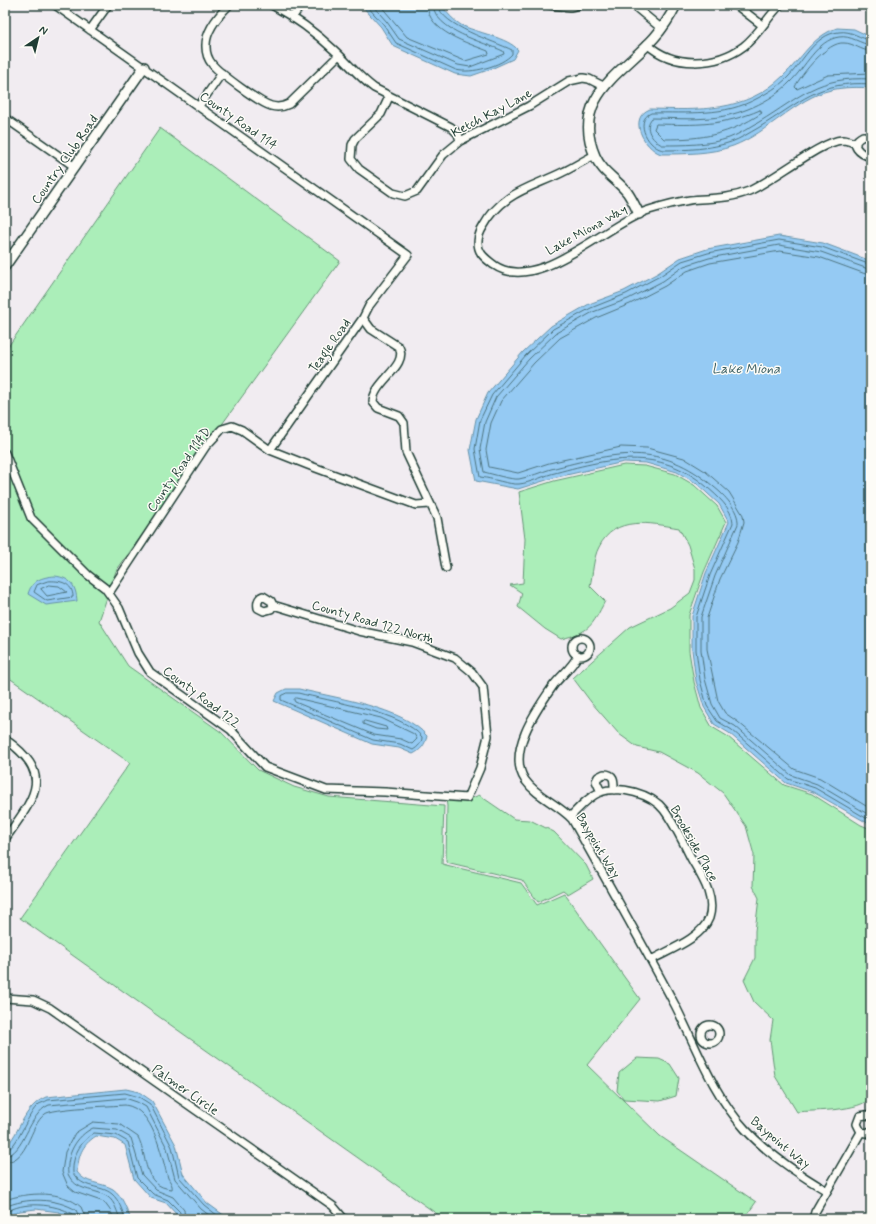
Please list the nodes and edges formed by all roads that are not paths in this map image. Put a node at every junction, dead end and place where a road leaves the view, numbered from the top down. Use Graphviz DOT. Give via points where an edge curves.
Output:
graph roads {
  1 [pos="55,5"];
  2 [pos="108,5"];
  3 [pos="229,5"];
  4 [pos="272,5"];
  5 [pos="301,5"];
  6 [pos="550,5"];
  7 [pos="579,5"];
  8 [pos="633,5"];
  9 [pos="676,5"];
  10 [pos="736,5"];
  11 [pos="780,5"];
  12 [pos="292,18"];
  13 [pos="762,25"];
  14 [pos="662,29"];
  15 [pos="90,30"];
  16 [pos="647,44"];
  17 [pos="339,55"];
  18 [pos="144,67"];
  19 [pos="222,73"];
  20 [pos="603,86"];
  21 [pos="389,97"];
  22 [pos="199,106"];
  23 [pos="5,118"];
  24 [pos="871,137"];
  25 [pos="460,141"];
  26 [pos="856,144"];
  27 [pos="595,155"];
  28 [pos="871,157"];
  29 [pos="75,167"];
  30 [pos="639,214"];
  31 [pos="408,255"];
  32 [pos="6,263"];
  33 [pos="363,318"];
  34 [pos="270,450"];
  35 [pos="5,453"];
  36 [pos="430,504"];
  37 [pos="446,568"];
  38 [pos="109,593"];
  39 [pos="273,605"];
  40 [pos="578,655"];
  41 [pos="5,739"];
  42 [pos="614,790"];
  43 [pos="601,792"];
  44 [pos="467,798"];
  45 [pos="570,817"];
  46 [pos="5,839"];
  47 [pos="651,960"];
  48 [pos="5,998"];
  49 [pos="701,1037"];
  50 [pos="693,1041"];
  51 [pos="871,1116"];
  52 [pos="871,1131"];
  53 [pos="861,1132"];
  54 [pos="827,1191"];
  55 [pos="344,1219"];
  56 [pos="813,1219"];
  1 -- 15 [label="street, County Road 114"];
  2 -- 15 [label="street"];
  3 -- 19 [label="street" via="211,29 206,42 210,62"];
  4 -- 12 [label="street"];
  5 -- 12 [label="street"];
  6 -- 7 [label="street"];
  8 -- 14 [label="street"];
  9 -- 14 [label="street"];
  10 -- 13 [label="street"];
  11 -- 13 [label="street"];
  12 -- 17 [label="street"];
  13 -- 16 [label="street" via="744,46 715,60 692,62 672,59 655,52"];
  14 -- 16 [label="street"];
  15 -- 18 [label="street, County Road 114"];
  16 -- 20 [label="street"];
  17 -- 19 [label="street" via="289,104 278,107 265,103"];
  17 -- 21 [label="street" via="364,80"];
  18 -- 22 [label="street, County Road 114"];
  18 -- 29 [label="street, Country Club Road"];
  19 -- 22 [label="street"];
  20 -- 25 [label="street, Ketch Kay Lane" via="589,78 569,81 529,106"];
  20 -- 27 [label="street" via="590,120"];
  21 -- 25 [label="street" via="451,127 458,134"];
  21 -- 25 [label="street, Ketch Kay Lane" via="381,114 356,139 351,151 352,159 359,169 393,193 405,196 417,191 440,158"];
  22 -- 31 [label="street, County Road 114"];
  23 -- 29 [label="street"];
  24 -- 26 [label="street" via="864,136"];
  26 -- 28 [label="street" via="861,154"];
  26 -- 30 [label="street, Lake Miona Way" via="842,140 828,144 759,187 740,195 677,202"];
  27 -- 30 [label="street" via="607,174 626,192"];
  27 -- 30 [label="street, Lake Miona Way" via="523,189 506,200 490,215 480,232 478,247 481,253 506,272 533,270 565,258 618,224"];
  29 -- 32 [label="street, Country Club Road"];
  31 -- 33 [label="street, Teagle Road"];
  33 -- 34 [label="street, Teagle Road"];
  33 -- 36 [label="street" via="371,329 401,350 400,360 376,391 373,402 378,408 402,418 408,457"];
  34 -- 36 [label="street, County Road 114D" via="416,505"];
  34 -- 38 [label="street, County Road 114D" via="236,427 225,427 217,433"];
  35 -- 38 [label="street, County Road 122" via="32,518"];
  36 -- 37 [label="street" via="437,518"];
  38 -- 44 [label="street, County Road 122" via="150,672 231,730 265,767 326,790"];
  39 -- 44 [label="street, County Road 122 North" via="360,631 412,642 455,658 472,672 483,687 488,736 480,768"];
  40 -- 45 [label="street, Baypoint Way" via="538,710 521,742 519,753 520,766 528,784"];
  41 -- 46 [label="street" via="22,751 31,762 35,775 35,789 30,804"];
  42 -- 43 [label="street, Brookside Place"];
  42 -- 43 [label="street" via="613,778 604,774 596,781"];
  42 -- 47 [label="street, Brookside Place" via="629,791 648,797 664,809 710,898 709,918 703,927 693,937"];
  43 -- 45 [label="street, Brookside Place" via="590,798"];
  45 -- 47 [label="street, Baypoint Way"];
  47 -- 50 [label="street, Baypoint Way"];
  48 -- 55 [label="street, Palmer Circle" via="33,1000 50,1008 333,1206"];
  49 -- 50 [label="street"];
  50 -- 54 [label="street, Baypoint Way" via="709,1078 746,1130 784,1163"];
  51 -- 53 [label="street" via="866,1114 858,1119 856,1124"];
  52 -- 53 [label="street"];
  53 -- 54 [label="street"];
  54 -- 56 [label="street"];
}
